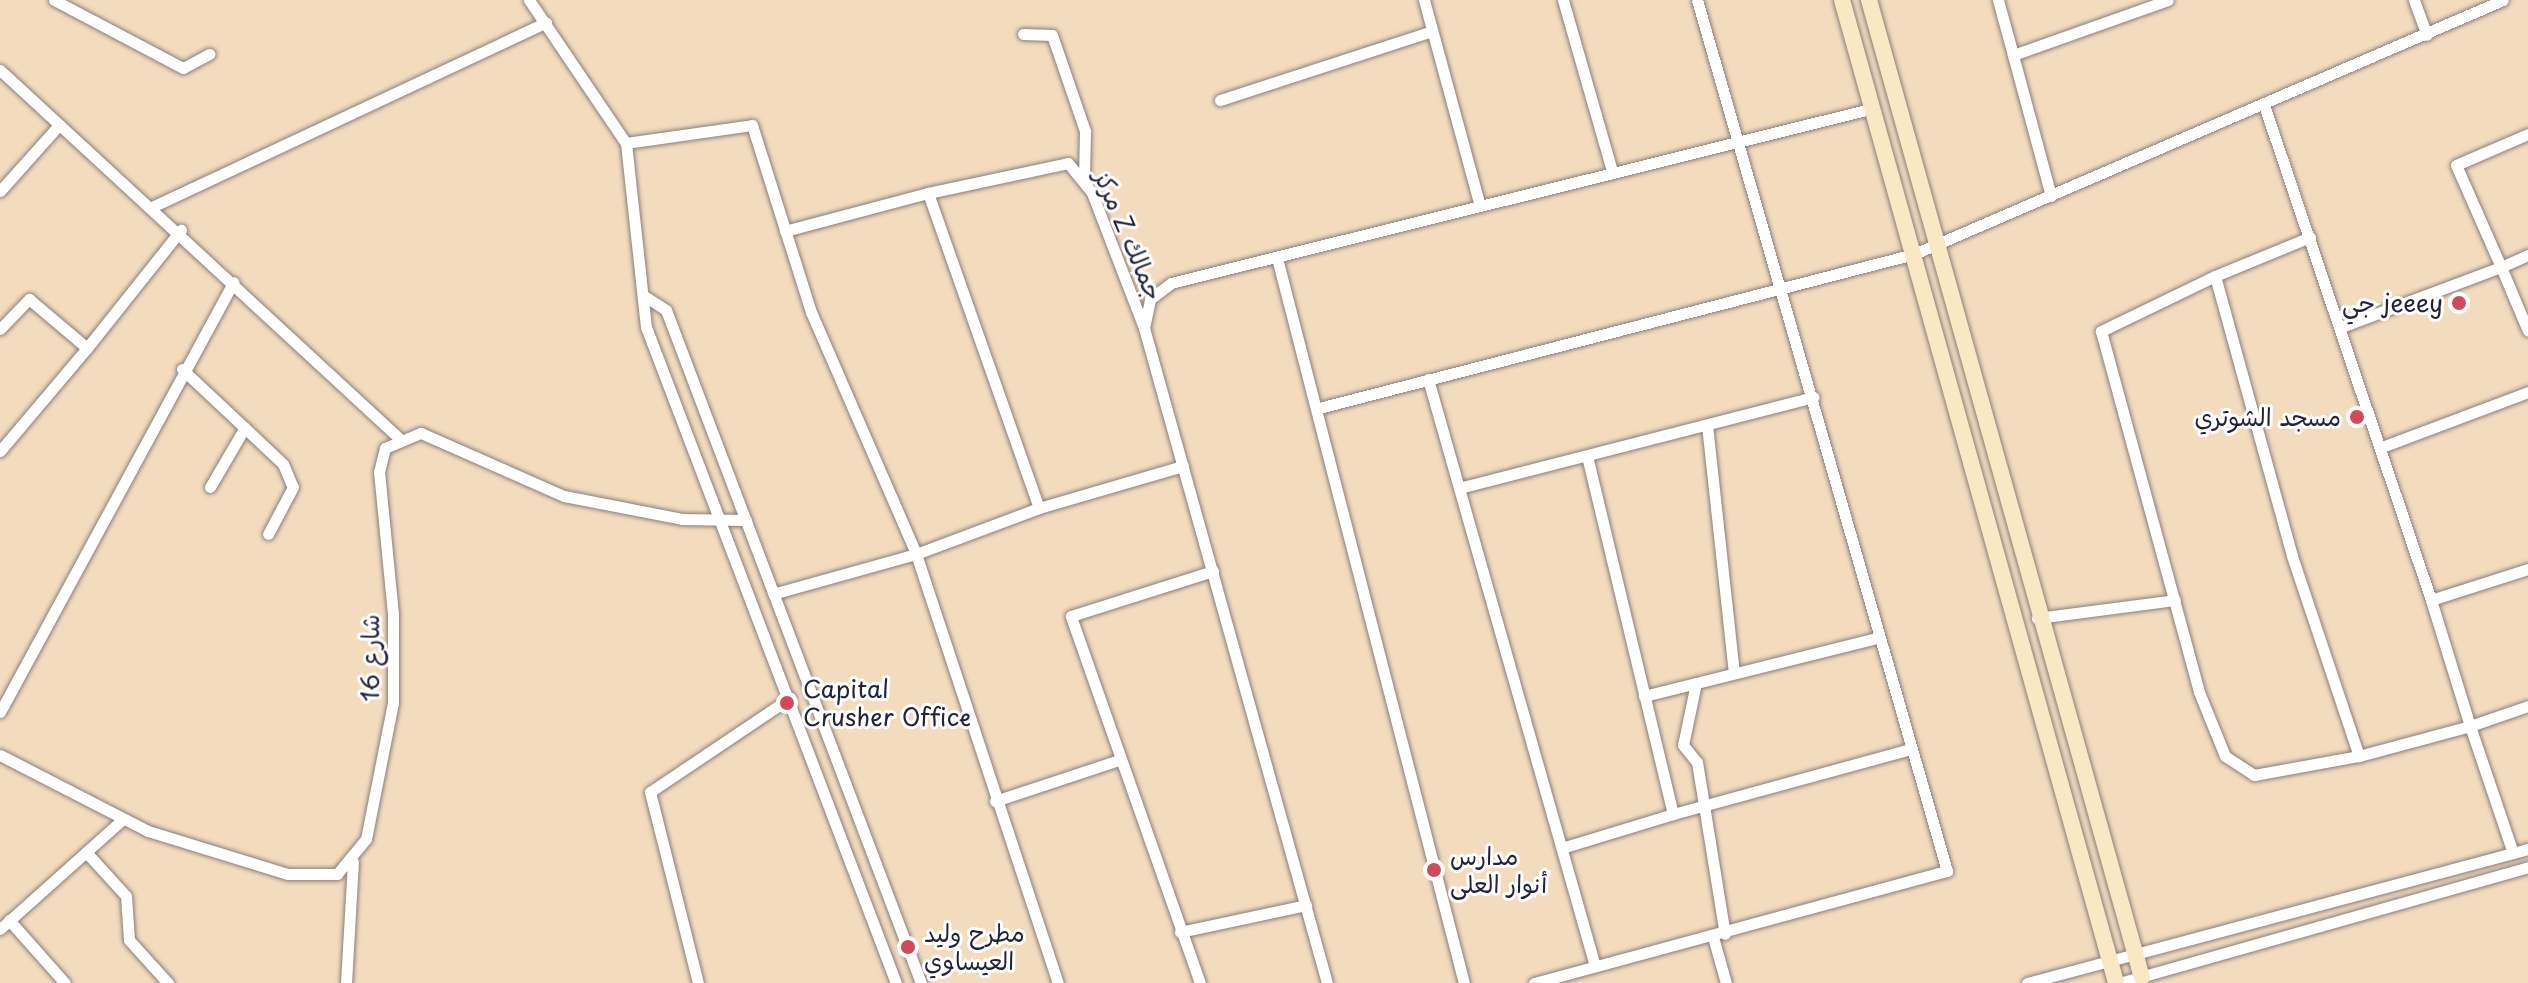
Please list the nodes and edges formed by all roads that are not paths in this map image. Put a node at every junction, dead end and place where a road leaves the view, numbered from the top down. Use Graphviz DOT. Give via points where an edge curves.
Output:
graph roads {
  1 [pos="54,0"];
  2 [pos="529,0"];
  3 [pos="1424,0"];
  4 [pos="1563,0"];
  5 [pos="1697,0"];
  6 [pos="1842,0"];
  7 [pos="1869,0"];
  8 [pos="1998,0"];
  9 [pos="2168,0"];
  10 [pos="2414,0"];
  11 [pos="2503,0"];
  12 [pos="546,22"];
  13 [pos="1432,31"];
  14 [pos="1023,34"];
  15 [pos="2427,35"];
  16 [pos="209,54"];
  17 [pos="2013,55"];
  18 [pos="0,70"];
  19 [pos="1220,100"];
  20 [pos="2264,105"];
  21 [pos="1874,108"];
  22 [pos="59,125"];
  23 [pos="2528,134"];
  24 [pos="1739,140"];
  25 [pos="626,143"];
  26 [pos="1612,171"];
  27 [pos="1084,177"];
  28 [pos="0,191"];
  29 [pos="928,193"];
  30 [pos="2051,196"];
  31 [pos="1479,203"];
  32 [pos="154,206"];
  33 [pos="181,230"];
  34 [pos="785,231"];
  35 [pos="2310,237"];
  36 [pos="1941,244"];
  37 [pos="1914,254"];
  38 [pos="2528,255"];
  39 [pos="1277,258"];
  40 [pos="2501,267"];
  41 [pos="2215,276"];
  42 [pos="233,282"];
  43 [pos="1784,285"];
  44 [pos="646,297"];
  45 [pos="2341,327"];
  46 [pos="1144,328"];
  47 [pos="0,329"];
  48 [pos="2528,331"];
  49 [pos="87,348"];
  50 [pos="182,369"];
  51 [pos="1428,379"];
  52 [pos="2528,392"];
  53 [pos="1813,397"];
  54 [pos="1319,408"];
  55 [pos="1707,425"];
  56 [pos="245,427"];
  57 [pos="399,438"];
  58 [pos="2382,447"];
  59 [pos="0,451"];
  60 [pos="1587,456"];
  61 [pos="1183,466"];
  62 [pos="210,487"];
  63 [pos="1459,488"];
  64 [pos="1039,508"];
  65 [pos="723,520"];
  66 [pos="746,520"];
  67 [pos="268,534"];
  68 [pos="916,554"];
  69 [pos="2528,569"];
  70 [pos="1213,571"];
  71 [pos="773,594"];
  72 [pos="2175,600"];
  73 [pos="2431,600"];
  74 [pos="2037,618"];
  75 [pos="1876,638"];
  76 [pos="1734,673"];
  77 [pos="1696,683"];
  78 [pos="1644,696"];
  79 [pos="790,698"];
  80 [pos="2528,706"];
  81 [pos="0,712"];
  82 [pos="2470,726"];
  83 [pos="1910,749"];
  84 [pos="0,755"];
  85 [pos="2359,756"];
  86 [pos="1119,760"];
  87 [pos="995,801"];
  88 [pos="1707,810"];
  89 [pos="1673,814"];
  90 [pos="121,821"];
  91 [pos="1562,848"];
  92 [pos="2528,849"];
  93 [pos="86,852"];
  94 [pos="2513,853"];
  95 [pos="353,862"];
  96 [pos="2528,867"];
  97 [pos="1306,905"];
  98 [pos="4,924"];
  99 [pos="1180,932"];
  100 [pos="1719,936"];
  101 [pos="2135,953"];
  102 [pos="2109,961"];
  103 [pos="1595,966"];
  104 [pos="2142,981"];
  105 [pos="65,983"];
  106 [pos="168,983"];
  107 [pos="346,983"];
  108 [pos="698,983"];
  109 [pos="896,983"];
  110 [pos="921,983"];
  111 [pos="1058,983"];
  112 [pos="1200,983"];
  113 [pos="1327,983"];
  114 [pos="1464,983"];
  115 [pos="1534,983"];
  116 [pos="1726,983"];
  117 [pos="2027,983"];
  118 [pos="2118,983"];
  1 -- 16 [label="street" via="183,68"];
  2 -- 12 [label="street"];
  3 -- 13 [label="street"];
  4 -- 26 [label="street"];
  5 -- 24 [label="street"];
  6 -- 21 [label="street"];
  7 -- 36 [label="street"];
  8 -- 17 [label="street"];
  9 -- 17 [label="street"];
  10 -- 15 [label="street"];
  11 -- 15 [label="street"];
  12 -- 25 [label="street"];
  12 -- 32 [label="street"];
  13 -- 19 [label="street"];
  13 -- 31 [label="street"];
  14 -- 27 [label="street" via="1052,35 1085,131"];
  15 -- 20 [label="street"];
  17 -- 30 [label="street"];
  18 -- 22 [label="street"];
  20 -- 30 [label="street"];
  20 -- 35 [label="street"];
  21 -- 24 [label="street"];
  21 -- 37 [label="street"];
  22 -- 28 [label="street"];
  22 -- 32 [label="street"];
  23 -- 40 [label="street" via="2456,165"];
  24 -- 26 [label="street"];
  24 -- 43 [label="street"];
  25 -- 34 [label="street" via="752,125"];
  25 -- 44 [label="street"];
  26 -- 31 [label="street"];
  27 -- 29 [label="street, مركز Z جمالك" via="1068,163"];
  27 -- 46 [label="street, مركز Z جمالك"];
  29 -- 34 [label="street"];
  29 -- 64 [label="street"];
  30 -- 36 [label="street"];
  31 -- 39 [label="street"];
  32 -- 33 [label="street"];
  33 -- 42 [label="street"];
  33 -- 49 [label="street"];
  34 -- 68 [label="street" via="811,312"];
  35 -- 41 [label="street"];
  35 -- 45 [label="street"];
  36 -- 37 [label="street"];
  36 -- 74 [label="street"];
  37 -- 43 [label="street"];
  37 -- 102 [label="street"];
  38 -- 40 [label="street"];
  39 -- 46 [label="street" via="1171,283 1150,299"];
  39 -- 54 [label="street"];
  40 -- 45 [label="street"];
  40 -- 48 [label="street"];
  41 -- 72 [label="street" via="2101,331"];
  41 -- 85 [label="street" via="2292,556"];
  42 -- 50 [label="street"];
  42 -- 57 [label="street"];
  43 -- 51 [label="street"];
  43 -- 53 [label="street"];
  44 -- 65 [label="street" via="646,327"];
  44 -- 66 [label="street" via="666,310"];
  45 -- 58 [label="street"];
  46 -- 61 [label="street, مركز Z جمالك"];
  47 -- 49 [label="street" via="29,299"];
  49 -- 59 [label="street"];
  50 -- 56 [label="street"];
  50 -- 81 [label="street"];
  51 -- 54 [label="street"];
  51 -- 63 [label="street"];
  52 -- 58 [label="street"];
  53 -- 55 [label="street"];
  53 -- 75 [label="street"];
  54 -- 114 [label="street"];
  55 -- 60 [label="street"];
  55 -- 76 [label="street"];
  56 -- 62 [label="street"];
  56 -- 67 [label="street" via="283,464 293,487"];
  57 -- 65 [label="street" via="421,433 601,505"];
  57 -- 95 [label="street, شارع 16" via="385,448 379,472 393,703 378,793"];
  58 -- 73 [label="street"];
  60 -- 63 [label="street"];
  60 -- 78 [label="street"];
  61 -- 64 [label="street"];
  61 -- 70 [label="street, مركز Z جمالك"];
  63 -- 91 [label="street"];
  64 -- 68 [label="street"];
  65 -- 66 [label="street"];
  65 -- 79 [label="street"];
  66 -- 71 [label="street"];
  68 -- 71 [label="street"];
  68 -- 87 [label="street"];
  69 -- 73 [label="street"];
  70 -- 86 [label="street" via="1071,616"];
  70 -- 97 [label="street, مركز Z جمالك"];
  71 -- 110 [label="street"];
  72 -- 74 [label="street"];
  72 -- 85 [label="street" via="2199,692 2225,756 2254,775"];
  73 -- 82 [label="street"];
  74 -- 101 [label="street"];
  75 -- 76 [label="street"];
  75 -- 83 [label="street"];
  76 -- 77 [label="street"];
  77 -- 78 [label="street"];
  77 -- 88 [label="street" via="1683,745 1694,750"];
  78 -- 89 [label="street"];
  79 -- 108 [label="street" via="650,792"];
  79 -- 109 [label="street"];
  80 -- 82 [label="street"];
  82 -- 85 [label="street"];
  82 -- 94 [label="street"];
  83 -- 88 [label="street"];
  83 -- 100 [label="street" via="1947,871"];
  84 -- 90 [label="street"];
  86 -- 87 [label="street"];
  86 -- 99 [label="street"];
  87 -- 111 [label="street"];
  88 -- 89 [label="street"];
  88 -- 100 [label="street"];
  89 -- 91 [label="street"];
  90 -- 93 [label="street"];
  90 -- 95 [label="street" via="314,879"];
  91 -- 103 [label="street"];
  92 -- 94 [label="street"];
  93 -- 98 [label="street"];
  93 -- 106 [label="street" via="126,896 129,940"];
  94 -- 101 [label="street"];
  95 -- 107 [label="street, شارع 16"];
  96 -- 104 [label="street"];
  97 -- 99 [label="street"];
  97 -- 113 [label="street, مركز Z جمالك"];
  98 -- 105 [label="street"];
  99 -- 112 [label="street"];
  100 -- 103 [label="street"];
  100 -- 116 [label="street"];
  101 -- 102 [label="street"];
  101 -- 104 [label="street"];
  102 -- 117 [label="street"];
  102 -- 118 [label="street"];
  103 -- 115 [label="street"];
  104 -- 118 [label="street"];
}
